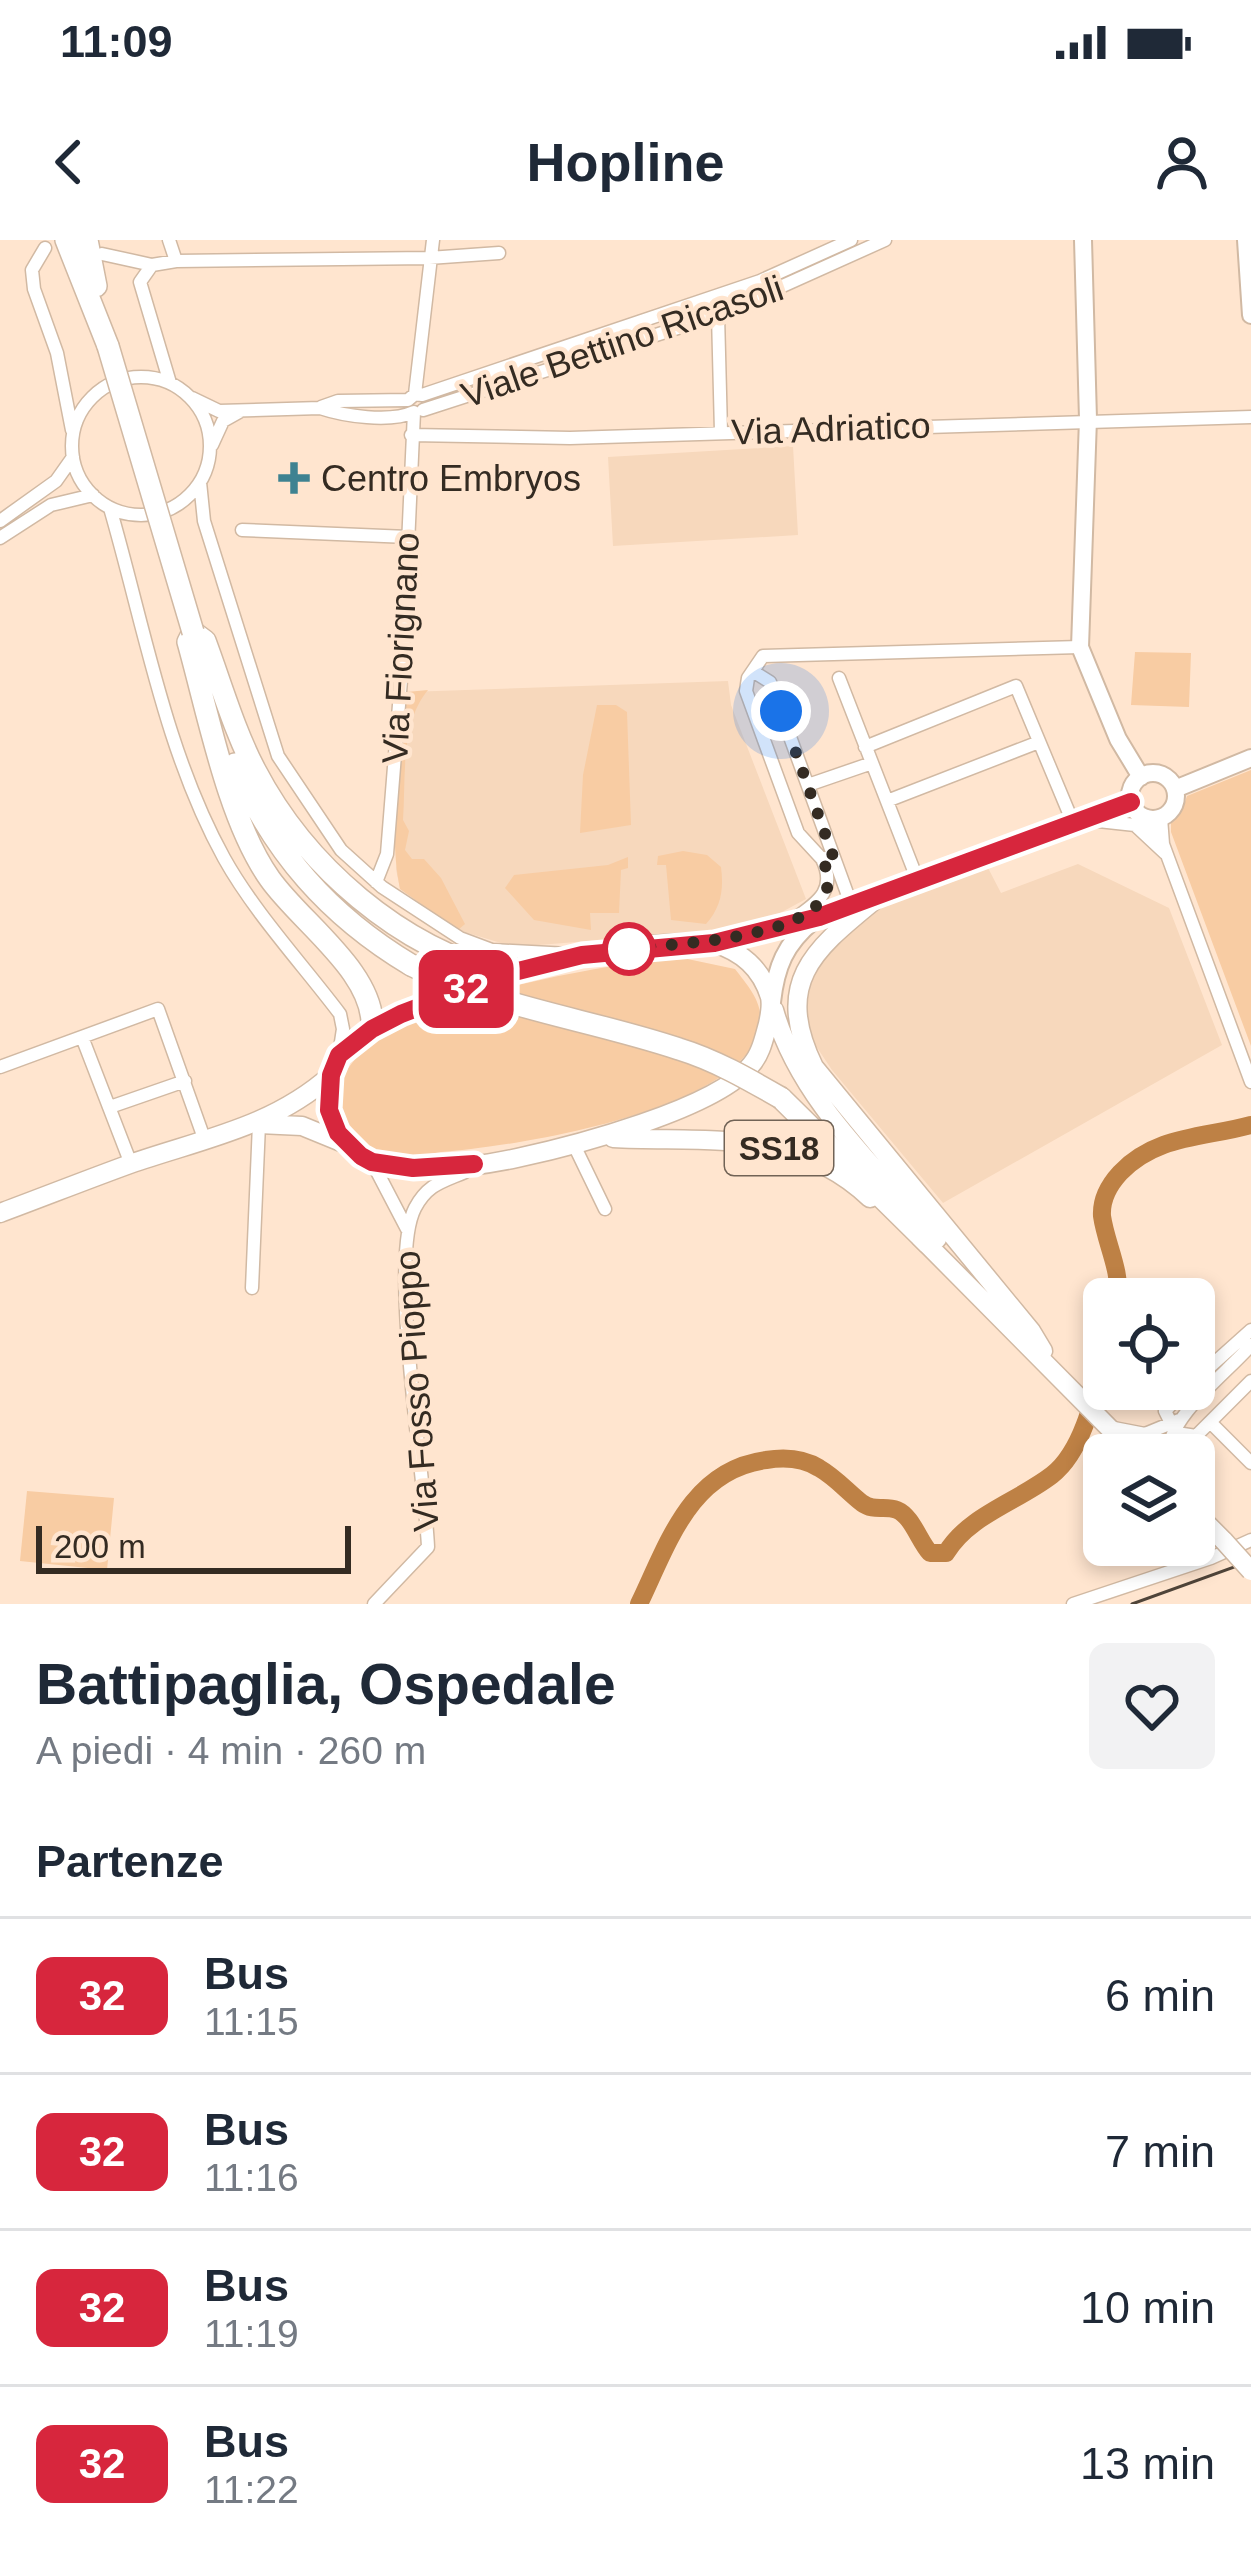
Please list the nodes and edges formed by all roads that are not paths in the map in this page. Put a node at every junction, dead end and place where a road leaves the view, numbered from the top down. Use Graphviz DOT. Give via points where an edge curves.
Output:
graph roads {
  1 [pos="169,240"];
  2 [pos="433,240"];
  3 [pos="851,240"];
  4 [pos="885,240"];
  5 [pos="1083,240"];
  6 [pos="61,243"];
  7 [pos="95,247"];
  8 [pos="1248,251"];
  9 [pos="499,253"];
  10 [pos="121,255"];
  11 [pos="429,258"];
  12 [pos="176,261"];
  13 [pos="152,265"];
  14 [pos="140,282"];
  15 [pos="1250,304"];
  16 [pos="718,315"];
  17 [pos="1251,315"];
  18 [pos="108,346"];
  19 [pos="170,383"];
  20 [pos="192,398"];
  21 [pos="417,402"];
  22 [pos="245,409"];
  23 [pos="1251,417"];
  24 [pos="1088,419"];
  25 [pos="721,432"];
  26 [pos="411,435"];
  27 [pos="72,437"];
  28 [pos="210,452"];
  29 [pos="73,457"];
  30 [pos="200,482"];
  31 [pos="92,495"];
  32 [pos="110,508"];
  33 [pos="0,521"];
  34 [pos="242,530"];
  35 [pos="408,537"];
  36 [pos="0,538"];
  37 [pos="193,632"];
  38 [pos="1080,647"];
  39 [pos="754,672"];
  40 [pos="839,678"];
  41 [pos="1039,742"];
  42 [pos="866,747"];
  43 [pos="1251,758"];
  44 [pos="799,761"];
  45 [pos="872,763"];
  46 [pos="775,770"];
  47 [pos="1141,777"];
  48 [pos="808,785"];
  49 [pos="1175,789"];
  50 [pos="886,801"];
  51 [pos="1131,802"];
  52 [pos="1152,818"];
  53 [pos="1081,822"];
  54 [pos="1165,850"];
  55 [pos="828,857"];
  56 [pos="918,881"];
  57 [pos="379,885"];
  58 [pos="882,894"];
  59 [pos="851,904"];
  60 [pos="819,917"];
  61 [pos="787,925"];
  62 [pos="714,943"];
  63 [pos="582,955"];
  64 [pos="506,974"];
  65 [pos="772,1003"];
  66 [pos="372,1029"];
  67 [pos="82,1036"];
  68 [pos="339,1055"];
  69 [pos="0,1067"];
  70 [pos="331,1075"];
  71 [pos="185,1082"];
  72 [pos="1251,1082"];
  73 [pos="110,1107"];
  74 [pos="259,1124"];
  75 [pos="602,1138"];
  76 [pos="206,1141"];
  77 [pos="346,1144"];
  78 [pos="574,1145"];
  79 [pos="372,1162"];
  80 [pos="131,1164"];
  81 [pos="474,1164"];
  82 [pos="604,1209"];
  83 [pos="0,1214"];
  84 [pos="407,1229"];
  85 [pos="928,1243"];
  86 [pos="958,1274"];
  87 [pos="251,1288"];
  88 [pos="1251,1330"];
  89 [pos="1251,1348"];
  90 [pos="1215,1363"];
  91 [pos="1057,1376"];
  92 [pos="1251,1381"];
  93 [pos="1167,1410"];
  94 [pos="1174,1419"];
  95 [pos="1101,1421"];
  96 [pos="1210,1422"];
  97 [pos="1114,1434"];
  98 [pos="1170,1434"];
  99 [pos="1198,1434"];
  100 [pos="1251,1463"];
  101 [pos="1215,1532"];
  102 [pos="1251,1540"];
  103 [pos="1251,1571"];
  104 [pos="374,1604"];
  105 [pos="1073,1604"];
  1 -- 12 [label="street"];
  2 -- 11 [label="street, Via Fiorignano"];
  3 -- 21 [label="street, Viale Bettino Ricasoli" via="730,292"];
  4 -- 16 [label="street, Viale Bettino Ricasoli"];
  5 -- 24 [label="main road"];
  6 -- 18 [label="highway"];
  6 -- 27 [label="street" via="32,270"];
  7 -- 10 [label="street"];
  7 -- 18 [label="highway"];
  8 -- 15 [label="main road"];
  9 -- 11 [label="street"];
  10 -- 13 [label="street"];
  10 -- 14 [label="street"];
  11 -- 12 [label="street"];
  11 -- 21 [label="street, Via Fiorignano"];
  12 -- 13 [label="street"];
  13 -- 14 [label="street"];
  14 -- 19 [label="street"];
  15 -- 17 [label="main road"];
  16 -- 21 [label="street, Viale Bettino Ricasoli"];
  16 -- 25 [label="street"];
  18 -- 37 [label="highway, bridge"];
  19 -- 20 [label="street"];
  19 -- 27 [label="street" via="113,383 88,401"];
  20 -- 22 [label="street" via="219,411"];
  20 -- 28 [label="street" via="206,421"];
  21 -- 22 [label="street" via="404,417"];
  21 -- 26 [label="street, Via Fiorignano"];
  22 -- 28 [label="street" via="223,421"];
  23 -- 24 [label="street, Via Adriatico"];
  24 -- 25 [label="street, Via Adriatico"];
  24 -- 38 [label="main road"];
  25 -- 26 [label="street, Via Adriatico"];
  26 -- 35 [label="street, Via Fiorignano"];
  27 -- 29 [label="street"];
  28 -- 30 [label="street"];
  29 -- 31 [label="street"];
  29 -- 33 [label="street" via="56,482"];
  30 -- 32 [label="street" via="164,512"];
  30 -- 57 [label="street" via="204,521 278,756 341,850"];
  31 -- 32 [label="street"];
  31 -- 36 [label="street" via="51,505"];
  32 -- 68 [label="street" via="200,810 227,863 340,1014"];
  34 -- 35 [label="street"];
  35 -- 57 [label="street, Via Fiorignano"];
  37 -- 64 [label="highway" via="205,641 256,772 308,850 377,911 474,966"];
  37 -- 66 [label="highway" via="188,642 251,847 368,993"];
  37 -- 85 [label="highway, bridge" via="260,817 337,913 411,965 483,997 681,1049 733,1071 781,1098"];
  38 -- 39 [label="street" via="770,653"];
  38 -- 47 [label="main road"];
  39 -- 44 [label="street" via="770,682"];
  39 -- 46 [label="street" via="746,691"];
  40 -- 42 [label="street"];
  41 -- 42 [label="street" via="1016,686"];
  41 -- 50 [label="street"];
  41 -- 53 [label="street"];
  42 -- 45 [label="street"];
  43 -- 49 [label="main road"];
  44 -- 46 [label="street"];
  44 -- 48 [label="street"];
  45 -- 48 [label="street"];
  45 -- 50 [label="street"];
  46 -- 55 [label="street" via="798,833"];
  47 -- 49 [label="main road" via="1161,775"];
  47 -- 51 [label="main road"];
  48 -- 55 [label="street"];
  49 -- 52 [label="main road" via="1174,806"];
  50 -- 56 [label="street"];
  51 -- 52 [label="main road"];
  51 -- 53 [label="main road"];
  52 -- 54 [label="street"];
  53 -- 54 [label="street" via="1135,825"];
  53 -- 56 [label="main road"];
  54 -- 72 [label="street"];
  55 -- 59 [label="street"];
  55 -- 61 [label="street" via="825,893"];
  56 -- 58 [label="main road"];
  57 -- 63 [label="street" via="492,950"];
  58 -- 59 [label="main road"];
  58 -- 91 [label="main road" via="807,962 798,983 800,1040 1031,1331"];
  59 -- 60 [label="main road"];
  60 -- 61 [label="main road"];
  60 -- 65 [label="main road" via="783,954"];
  61 -- 62 [label="main road"];
  62 -- 63 [label="main road"];
  62 -- 65 [label="main road, SS18" via="751,963"];
  63 -- 64 [label="main road"];
  64 -- 66 [label="main road"];
  65 -- 75 [label="main road, SS18" via="750,1067 687,1105"];
  65 -- 86 [label="main road, SS18" via="801,1078"];
  66 -- 68 [label="main road"];
  67 -- 69 [label="street"];
  67 -- 71 [label="street" via="158,1009"];
  67 -- 73 [label="street"];
  68 -- 70 [label="main road"];
  70 -- 74 [label="main road"];
  70 -- 77 [label="main road" via="329,1110"];
  71 -- 73 [label="street"];
  71 -- 76 [label="street"];
  73 -- 80 [label="street"];
  74 -- 76 [label="main road"];
  74 -- 77 [label="main road" via="302,1126"];
  74 -- 87 [label="street"];
  75 -- 78 [label="main road, SS18"];
  75 -- 85 [label="main road, SS18" via="776,1146 825,1165"];
  76 -- 80 [label="main road"];
  77 -- 79 [label="main road"];
  78 -- 81 [label="main road, SS18"];
  78 -- 82 [label="street"];
  79 -- 81 [label="main road, SS18"];
  79 -- 84 [label="street"];
  80 -- 83 [label="main road"];
  81 -- 84 [label="street" via="428,1188"];
  84 -- 104 [label="street, Via Fosso Pioppo" via="428,1547"];
  85 -- 86 [label="main road, SS18"];
  86 -- 91 [label="main road, SS18"];
  88 -- 90 [label="street"];
  89 -- 94 [label="street"];
  91 -- 95 [label="main road, SS18"];
  92 -- 96 [label="street"];
  93 -- 94 [label="street"];
  94 -- 95 [label="street" via="1145,1434"];
  94 -- 98 [label="street"];
  95 -- 97 [label="main road, SS18"];
  96 -- 99 [label="street"];
  96 -- 100 [label="street"];
  101 -- 103 [label="main road, bridge"];
  102 -- 105 [label="street"];
}
